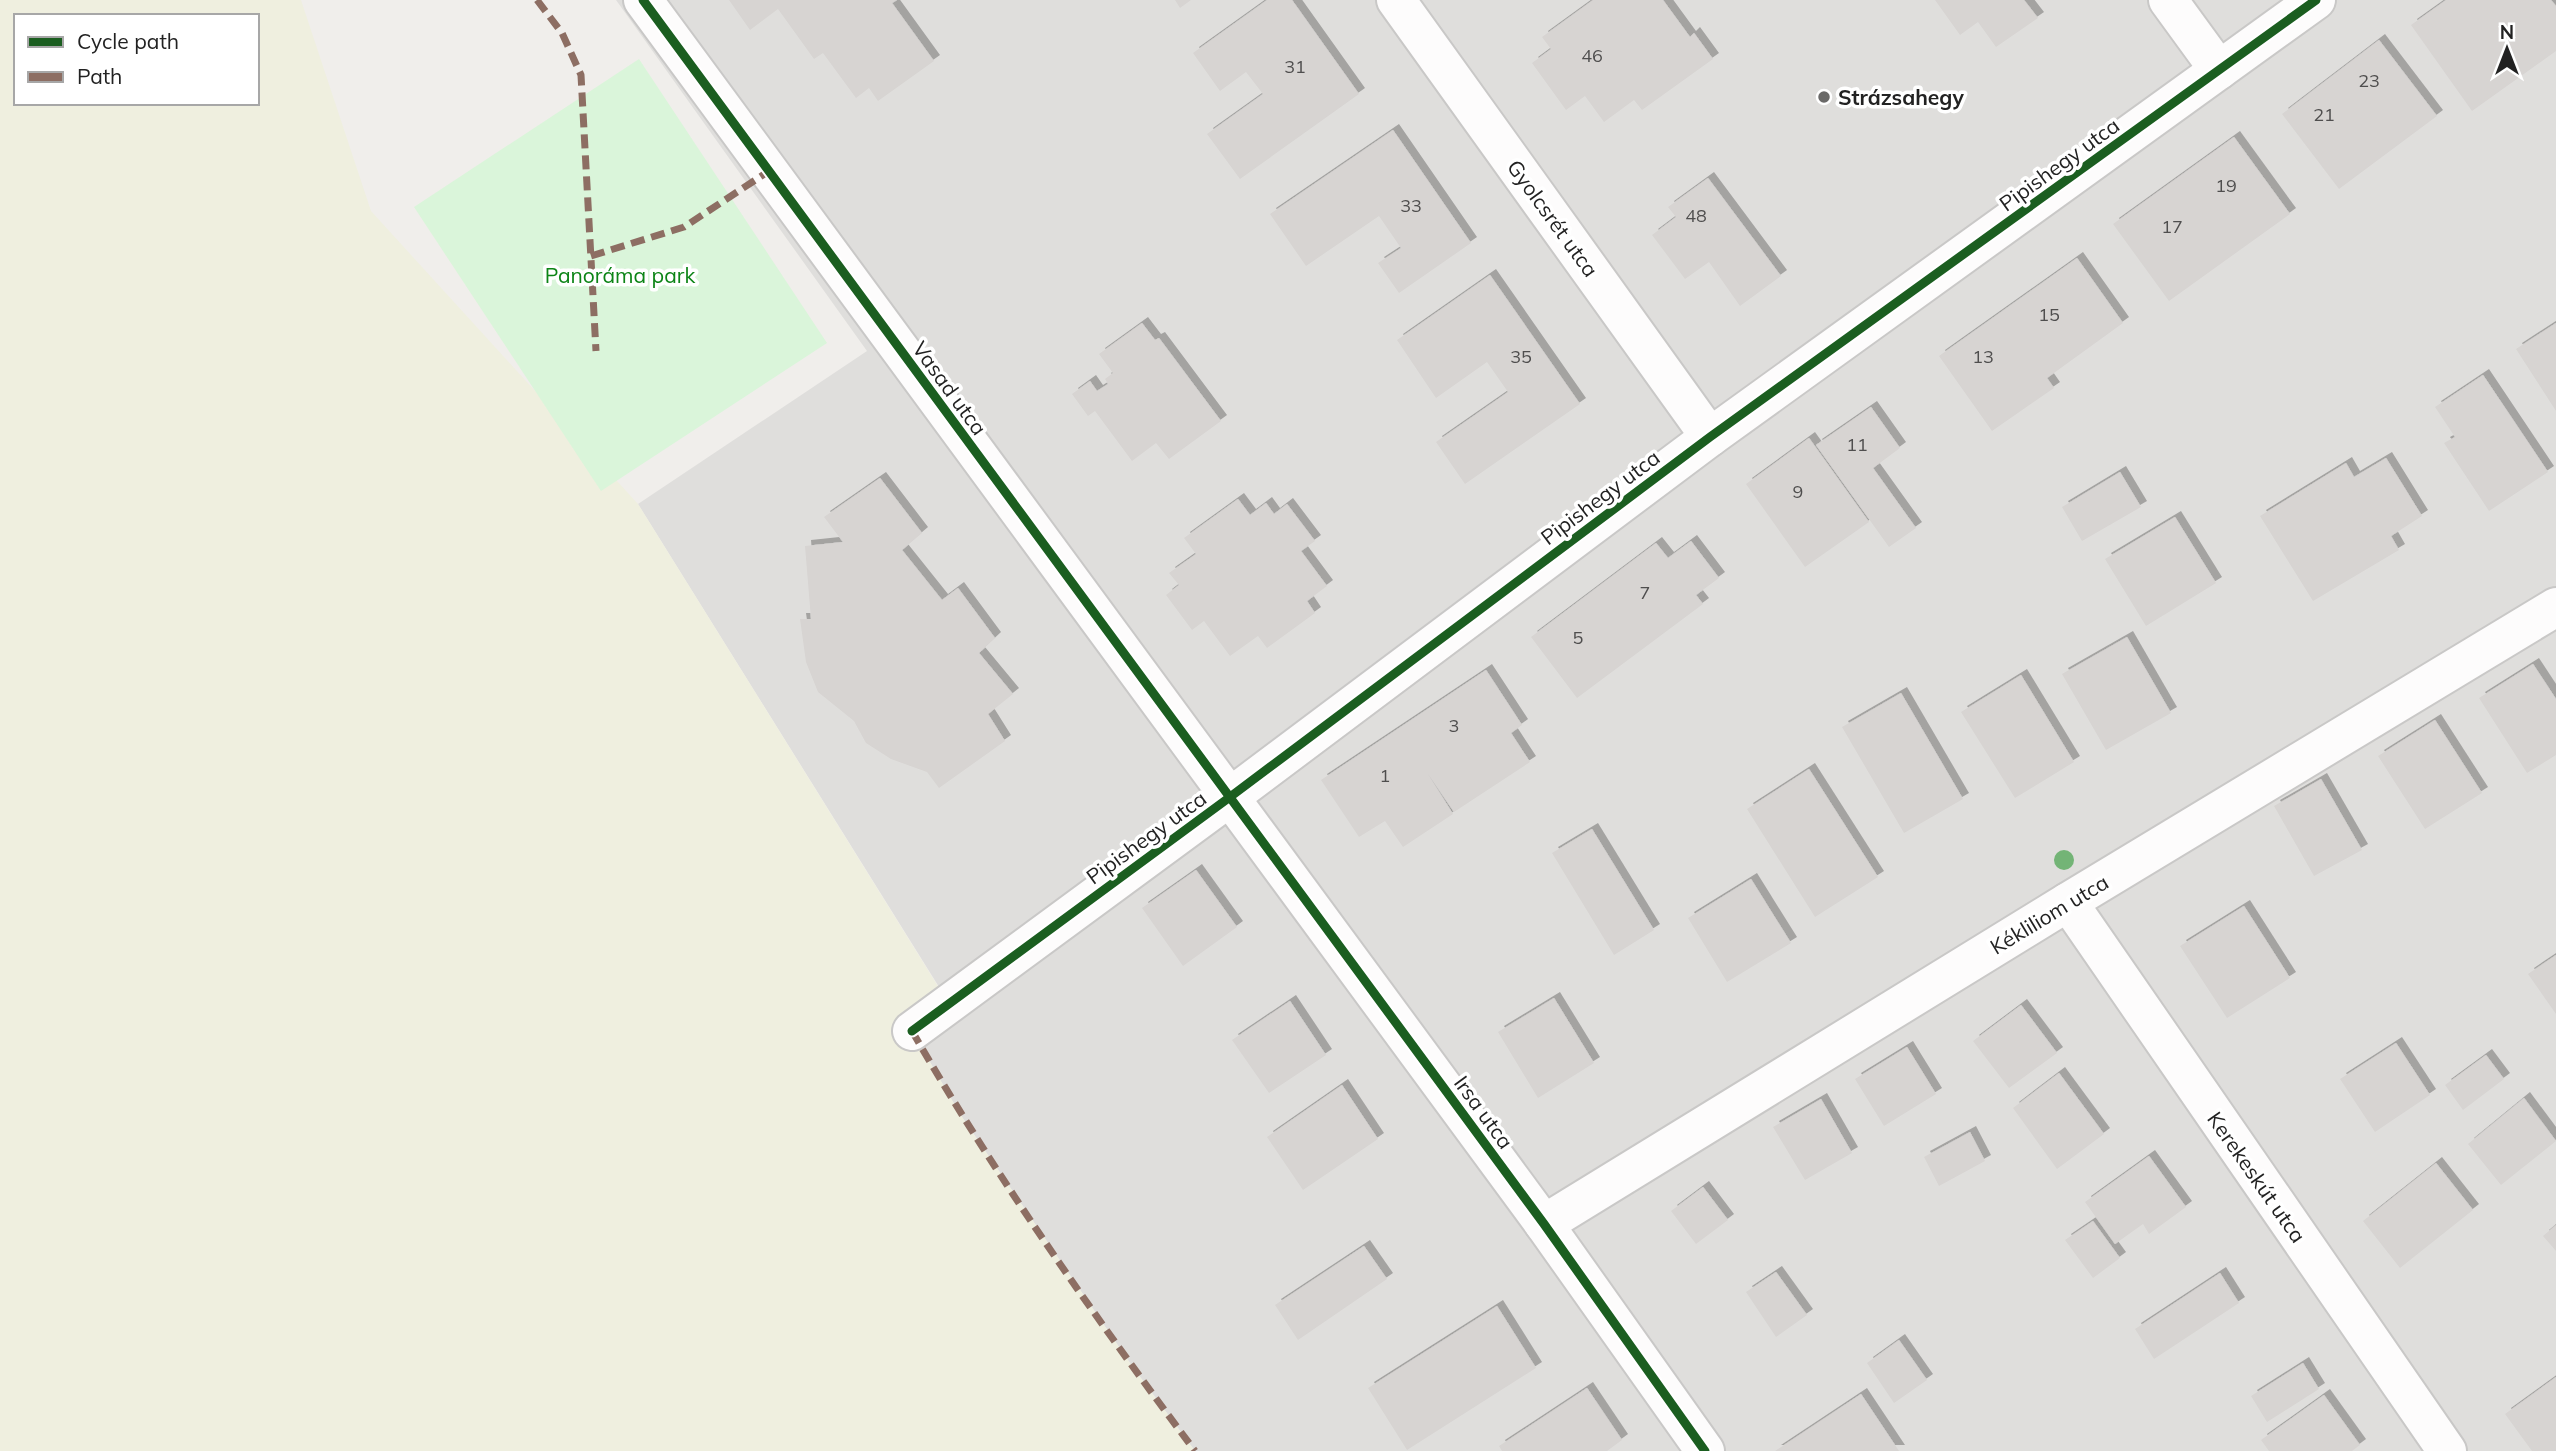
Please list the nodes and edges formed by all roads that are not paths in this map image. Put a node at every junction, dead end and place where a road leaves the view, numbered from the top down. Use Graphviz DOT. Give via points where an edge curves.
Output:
graph roads {
  1 [pos="643,0"];
  2 [pos="1396,0"];
  3 [pos="2168,0"];
  4 [pos="2316,0"];
  5 [pos="2219,70"];
  6 [pos="1710,436"];
  7 [pos="2556,607"];
  8 [pos="1230,797"];
  9 [pos="2067,902"];
  10 [pos="912,1031"];
  11 [pos="1544,1224"];
  12 [pos="1705,1451"];
  13 [pos="2447,1451"];
  1 -- 8 [label="street, Vasad utca"];
  2 -- 6 [label="street, Gyolcsrét utca"];
  3 -- 5 [label="street"];
  4 -- 5 [label="street, Pipishegy utca"];
  5 -- 6 [label="street, Pipishegy utca"];
  6 -- 8 [label="street, Pipishegy utca"];
  7 -- 9 [label="street, Kékliliom utca"];
  8 -- 10 [label="street, Pipishegy utca"];
  8 -- 11 [label="street, Irsa utca"];
  9 -- 11 [label="street, Kékliliom utca"];
  9 -- 13 [label="street, Kerekeskút utca"];
  11 -- 12 [label="street, Irsa utca"];
}
